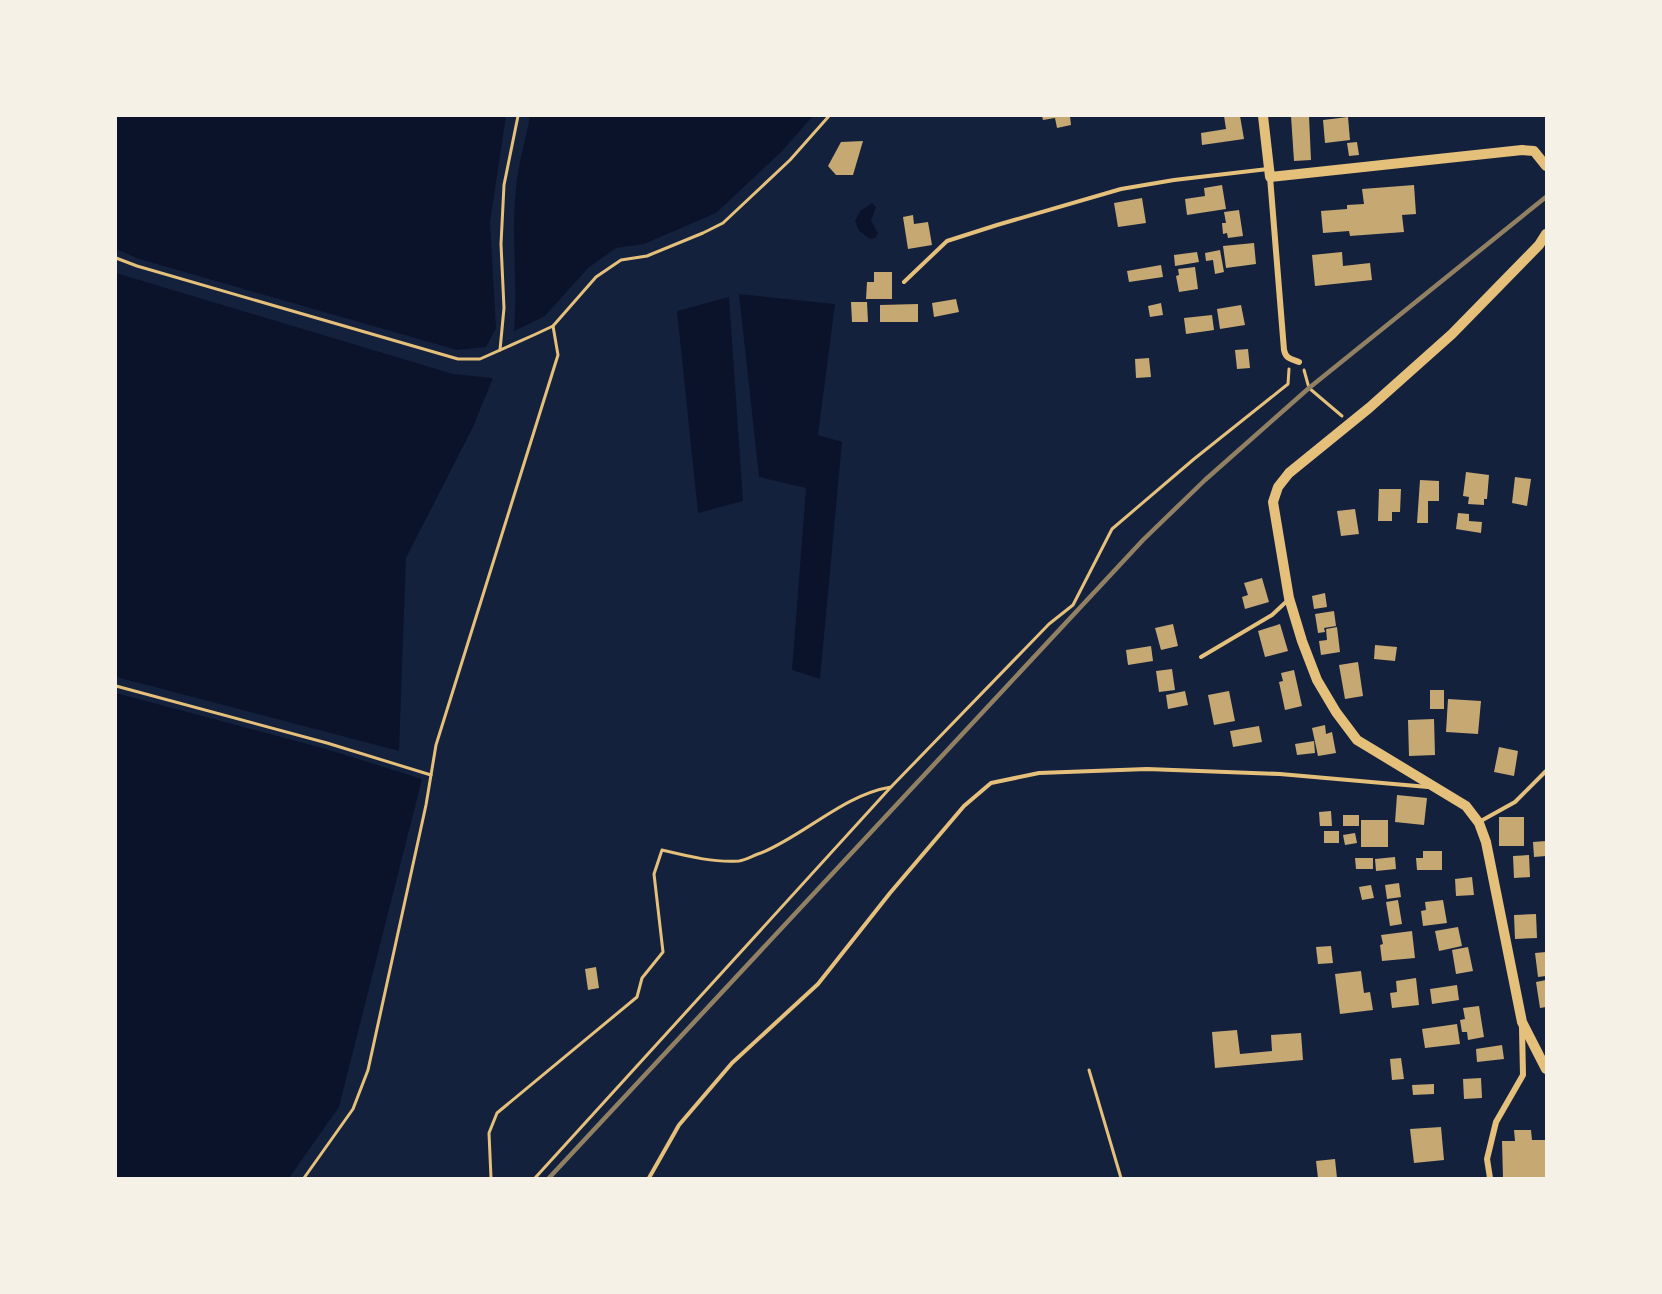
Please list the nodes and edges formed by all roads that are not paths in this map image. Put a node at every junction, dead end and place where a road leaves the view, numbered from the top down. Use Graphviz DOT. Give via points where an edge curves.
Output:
graph roads {
  1 [pos="1263,116"];
  2 [pos="1546,166"];
  3 [pos="1269,173"];
  4 [pos="1546,234"];
  5 [pos="1543,246"];
  6 [pos="904,282"];
  7 [pos="1299,362"];
  8 [pos="1289,598"];
  9 [pos="1201,657"];
  10 [pos="1546,771"];
  11 [pos="1435,788"];
  12 [pos="1479,823"];
  13 [pos="1522,1022"];
  14 [pos="1546,1069"];
  15 [pos="649,1179"];
  16 [pos="1490,1179"];
  1 -- 3 [label="street"];
  2 -- 3 [label="street" via="1534,151 1522,150"];
  3 -- 6 [label="lane" via="1174,180 1121,189 997,225 947,241"];
  3 -- 7 [label="street" via="1284,350 1286,356"];
  4 -- 5 [label="street"];
  5 -- 8 [label="street" via="1452,334 1278,486 1273,502"];
  8 -- 9 [label="lane" via="1272,615"];
  8 -- 11 [label="street" via="1317,680 1335,712 1357,740"];
  10 -- 12 [label="lane" via="1515,802"];
  11 -- 12 [label="street" via="1466,806"];
  11 -- 15 [label="lane" via="1280,774 1147,769 1039,773 991,783 956,815 818,984 732,1063 679,1125"];
  12 -- 13 [label="street"];
  13 -- 14 [label="street"];
  13 -- 16 [label="street" via="1523,1075 1496,1122 1486,1159"];
}
